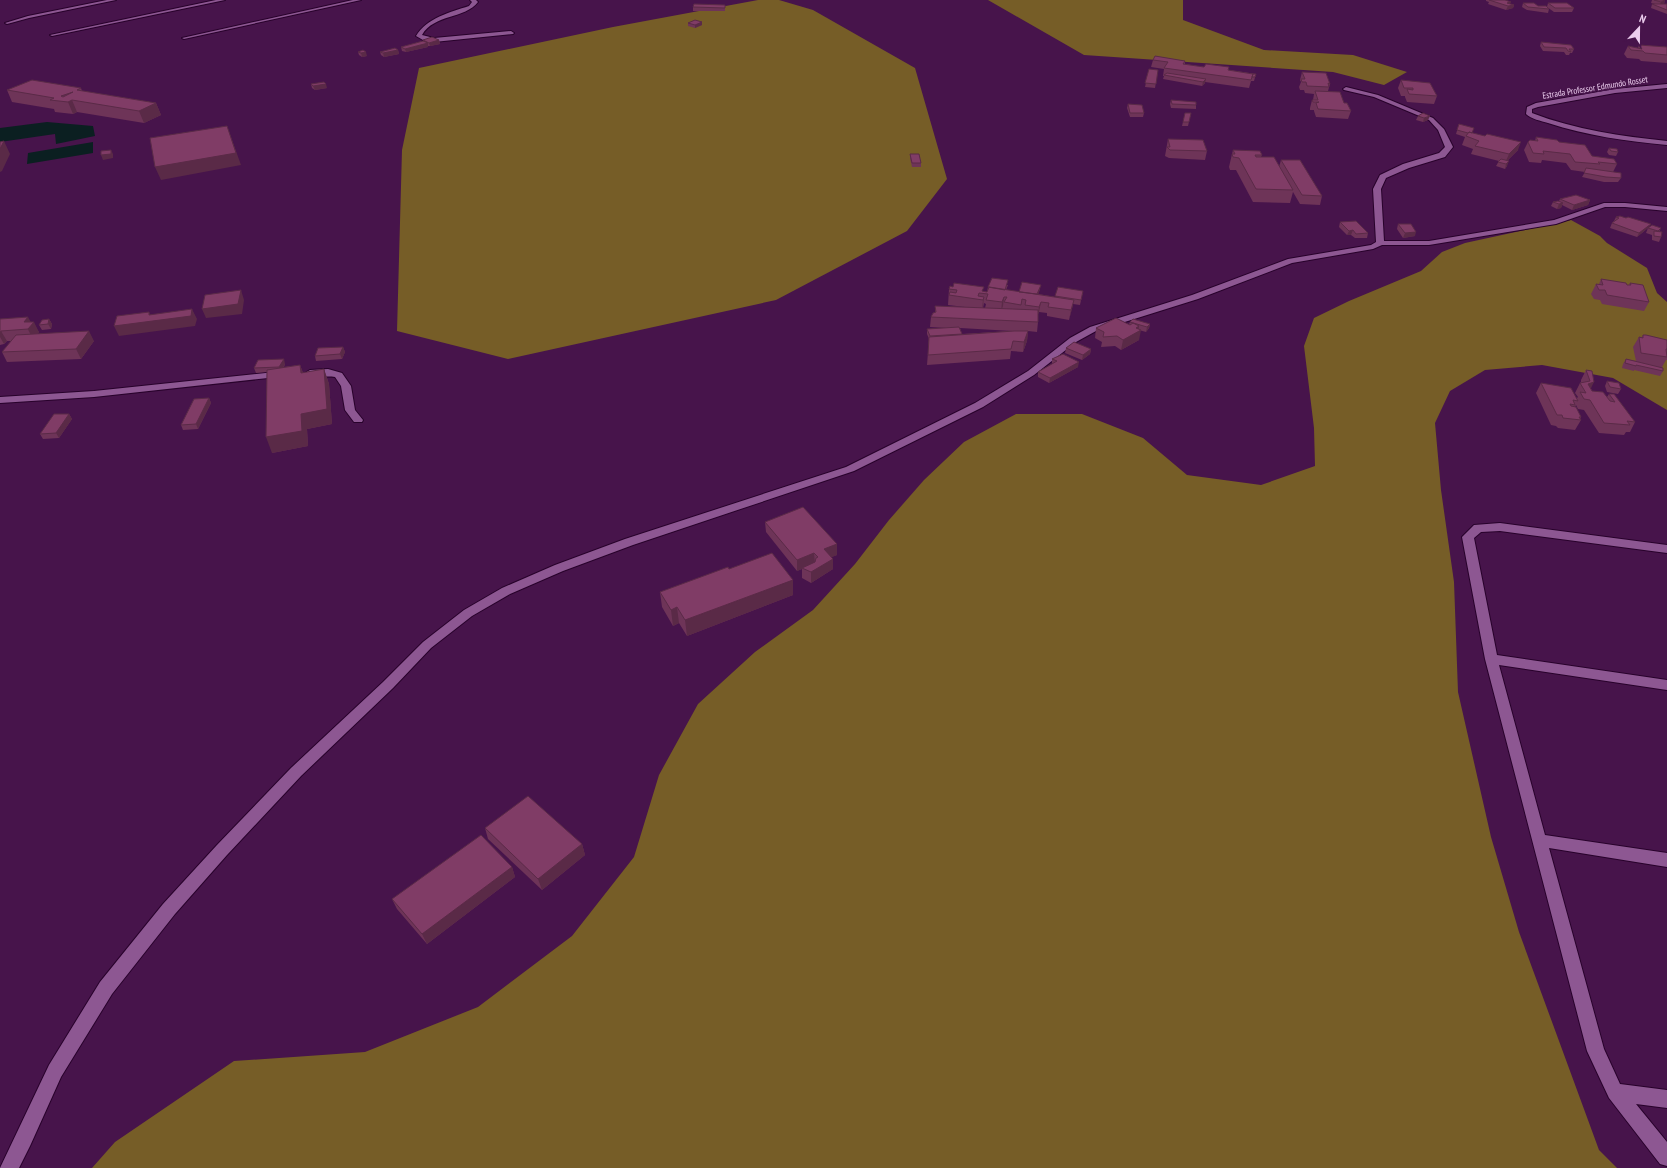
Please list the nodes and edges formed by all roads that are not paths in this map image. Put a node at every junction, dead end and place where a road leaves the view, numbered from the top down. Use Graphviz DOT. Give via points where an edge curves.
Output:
graph roads {
  1 [pos="114,0"];
  2 [pos="223,0"];
  3 [pos="359,0"];
  4 [pos="473,0"];
  5 [pos="7,23"];
  6 [pos="511,33"];
  7 [pos="52,35"];
  8 [pos="184,38"];
  9 [pos="1667,86"];
  10 [pos="1346,89"];
  11 [pos="1667,143"];
  12 [pos="1667,210"];
  13 [pos="1380,243"];
  14 [pos="0,400"];
  15 [pos="358,420"];
  16 [pos="1667,549"];
  17 [pos="1491,659"];
  18 [pos="1667,685"];
  19 [pos="1539,840"];
  20 [pos="1667,860"];
  21 [pos="1616,1092"];
  22 [pos="1667,1099"];
  23 [pos="1667,1157"];
  24 [pos="10,1168"];
  1 -- 5 [label="lane"];
  2 -- 7 [label="lane"];
  3 -- 8 [label="lane"];
  4 -- 6 [label="street" via="475,2 471,7 424,28 419,36 434,40"];
  9 -- 11 [label="street, Estrada Professor Edmundo Rosset" via="1615,91 1529,108 1529,114 1576,129"];
  10 -- 13 [label="street" via="1376,96 1430,119 1441,129 1449,147 1442,155 1406,166 1383,177 1377,189"];
  12 -- 13 [label="street" via="1631,205 1604,205 1556,222 1429,242"];
  13 -- 24 [label="street" via="1373,247 1291,261 1195,297 1093,329 1073,340 1031,373 979,405 850,469 558,568 506,591 468,613 427,645 296,772 169,909 106,988 55,1070"];
  14 -- 15 [label="street" via="94,394 328,372 339,375 346,386 350,410"];
  16 -- 17 [label="street" via="1500,526 1478,528 1468,537"];
  17 -- 18 [label="street"];
  17 -- 19 [label="street"];
  19 -- 20 [label="street"];
  19 -- 21 [label="street" via="1596,1051"];
  21 -- 22 [label="street"];
  21 -- 23 [label="street"];
}
